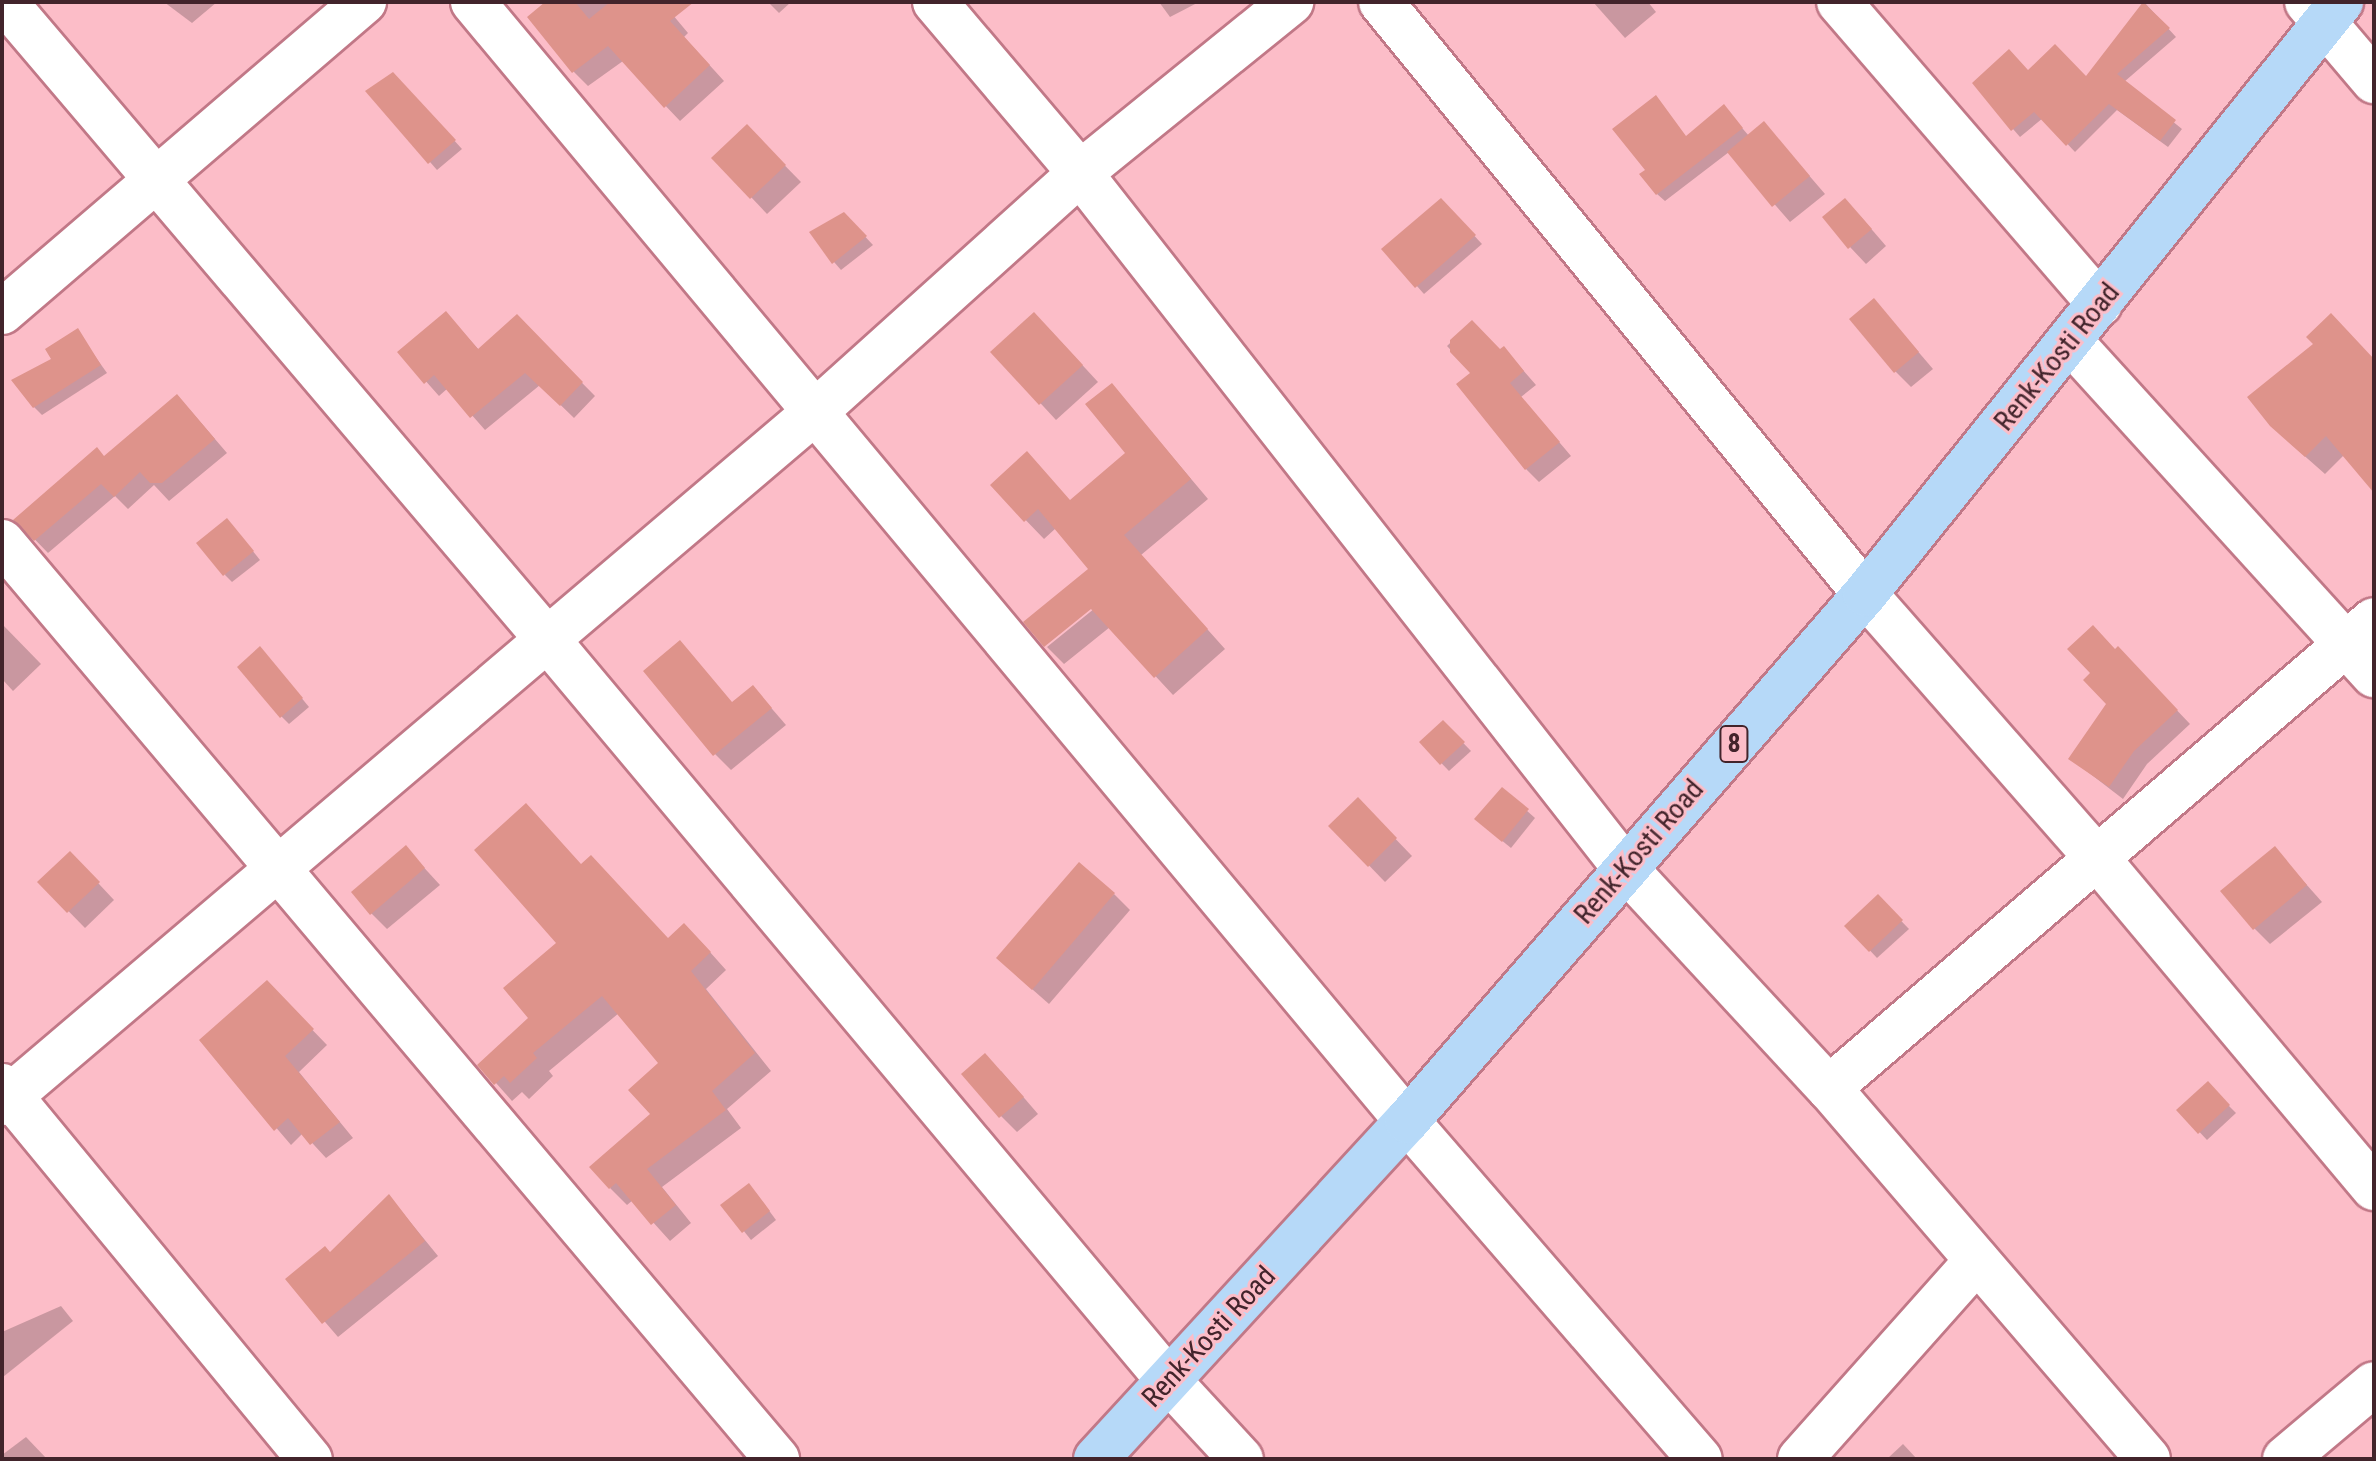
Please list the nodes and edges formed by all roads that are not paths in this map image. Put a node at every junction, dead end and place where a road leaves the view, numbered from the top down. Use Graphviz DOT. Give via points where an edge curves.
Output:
graph roads {
  1 [pos="5,2"];
  2 [pos="364,2"];
  3 [pos="473,2"];
  4 [pos="935,2"];
  5 [pos="1291,2"];
  6 [pos="1381,2"];
  7 [pos="1839,2"];
  8 [pos="2324,9"];
  9 [pos="2374,81"];
  10 [pos="1080,173"];
  11 [pos="157,180"];
  12 [pos="2100,304"];
  13 [pos="2,312"];
  14 [pos="2070,341"];
  15 [pos="815,412"];
  16 [pos="2,542"];
  17 [pos="1865,594"];
  18 [pos="547,639"];
  19 [pos="2365,646"];
  20 [pos="2097,858"];
  21 [pos="1625,868"];
  22 [pos="278,870"];
  23 [pos="1829,1088"];
  24 [pos="5,1095"];
  25 [pos="1407,1121"];
  26 [pos="2374,1188"];
  27 [pos="1977,1260"];
  28 [pos="1169,1381"];
  29 [pos="2374,1384"];
  30 [pos="310,1459"];
  31 [pos="777,1459"];
  32 [pos="1096,1459"];
  33 [pos="1241,1459"];
  34 [pos="1700,1459"];
  35 [pos="1800,1459"];
  36 [pos="2148,1459"];
  37 [pos="2285,1459"];
  1 -- 11 [label="street"];
  2 -- 11 [label="street"];
  3 -- 15 [label="street"];
  4 -- 10 [label="street"];
  5 -- 10 [label="street"];
  6 -- 17 [label="street"];
  7 -- 12 [label="street"];
  8 -- 9 [label="street"];
  8 -- 12 [label="main road, Renk-Kosti Road / 8"];
  10 -- 15 [label="street"];
  10 -- 21 [label="street"];
  11 -- 13 [label="street"];
  11 -- 18 [label="street"];
  12 -- 14 [label="main road, Renk-Kosti Road / 8"];
  14 -- 17 [label="main road, Renk-Kosti Road / 8"];
  14 -- 19 [label="street"];
  15 -- 18 [label="street"];
  15 -- 25 [label="street"];
  16 -- 22 [label="street"];
  17 -- 20 [label="street"];
  17 -- 21 [label="main road, Renk-Kosti Road / 8"];
  18 -- 22 [label="street"];
  18 -- 28 [label="street"];
  19 -- 20 [label="street"];
  20 -- 23 [label="street"];
  20 -- 26 [label="street"];
  21 -- 23 [label="street"];
  21 -- 25 [label="main road, Renk-Kosti Road / 8"];
  22 -- 24 [label="street"];
  22 -- 31 [label="street"];
  23 -- 27 [label="street"];
  24 -- 30 [label="street"];
  25 -- 28 [label="main road, Renk-Kosti Road / 8"];
  25 -- 34 [label="street"];
  27 -- 35 [label="street"];
  27 -- 36 [label="street"];
  28 -- 32 [label="main road, Renk-Kosti Road / 8"];
  28 -- 33 [label="street"];
  29 -- 37 [label="street"];
}
